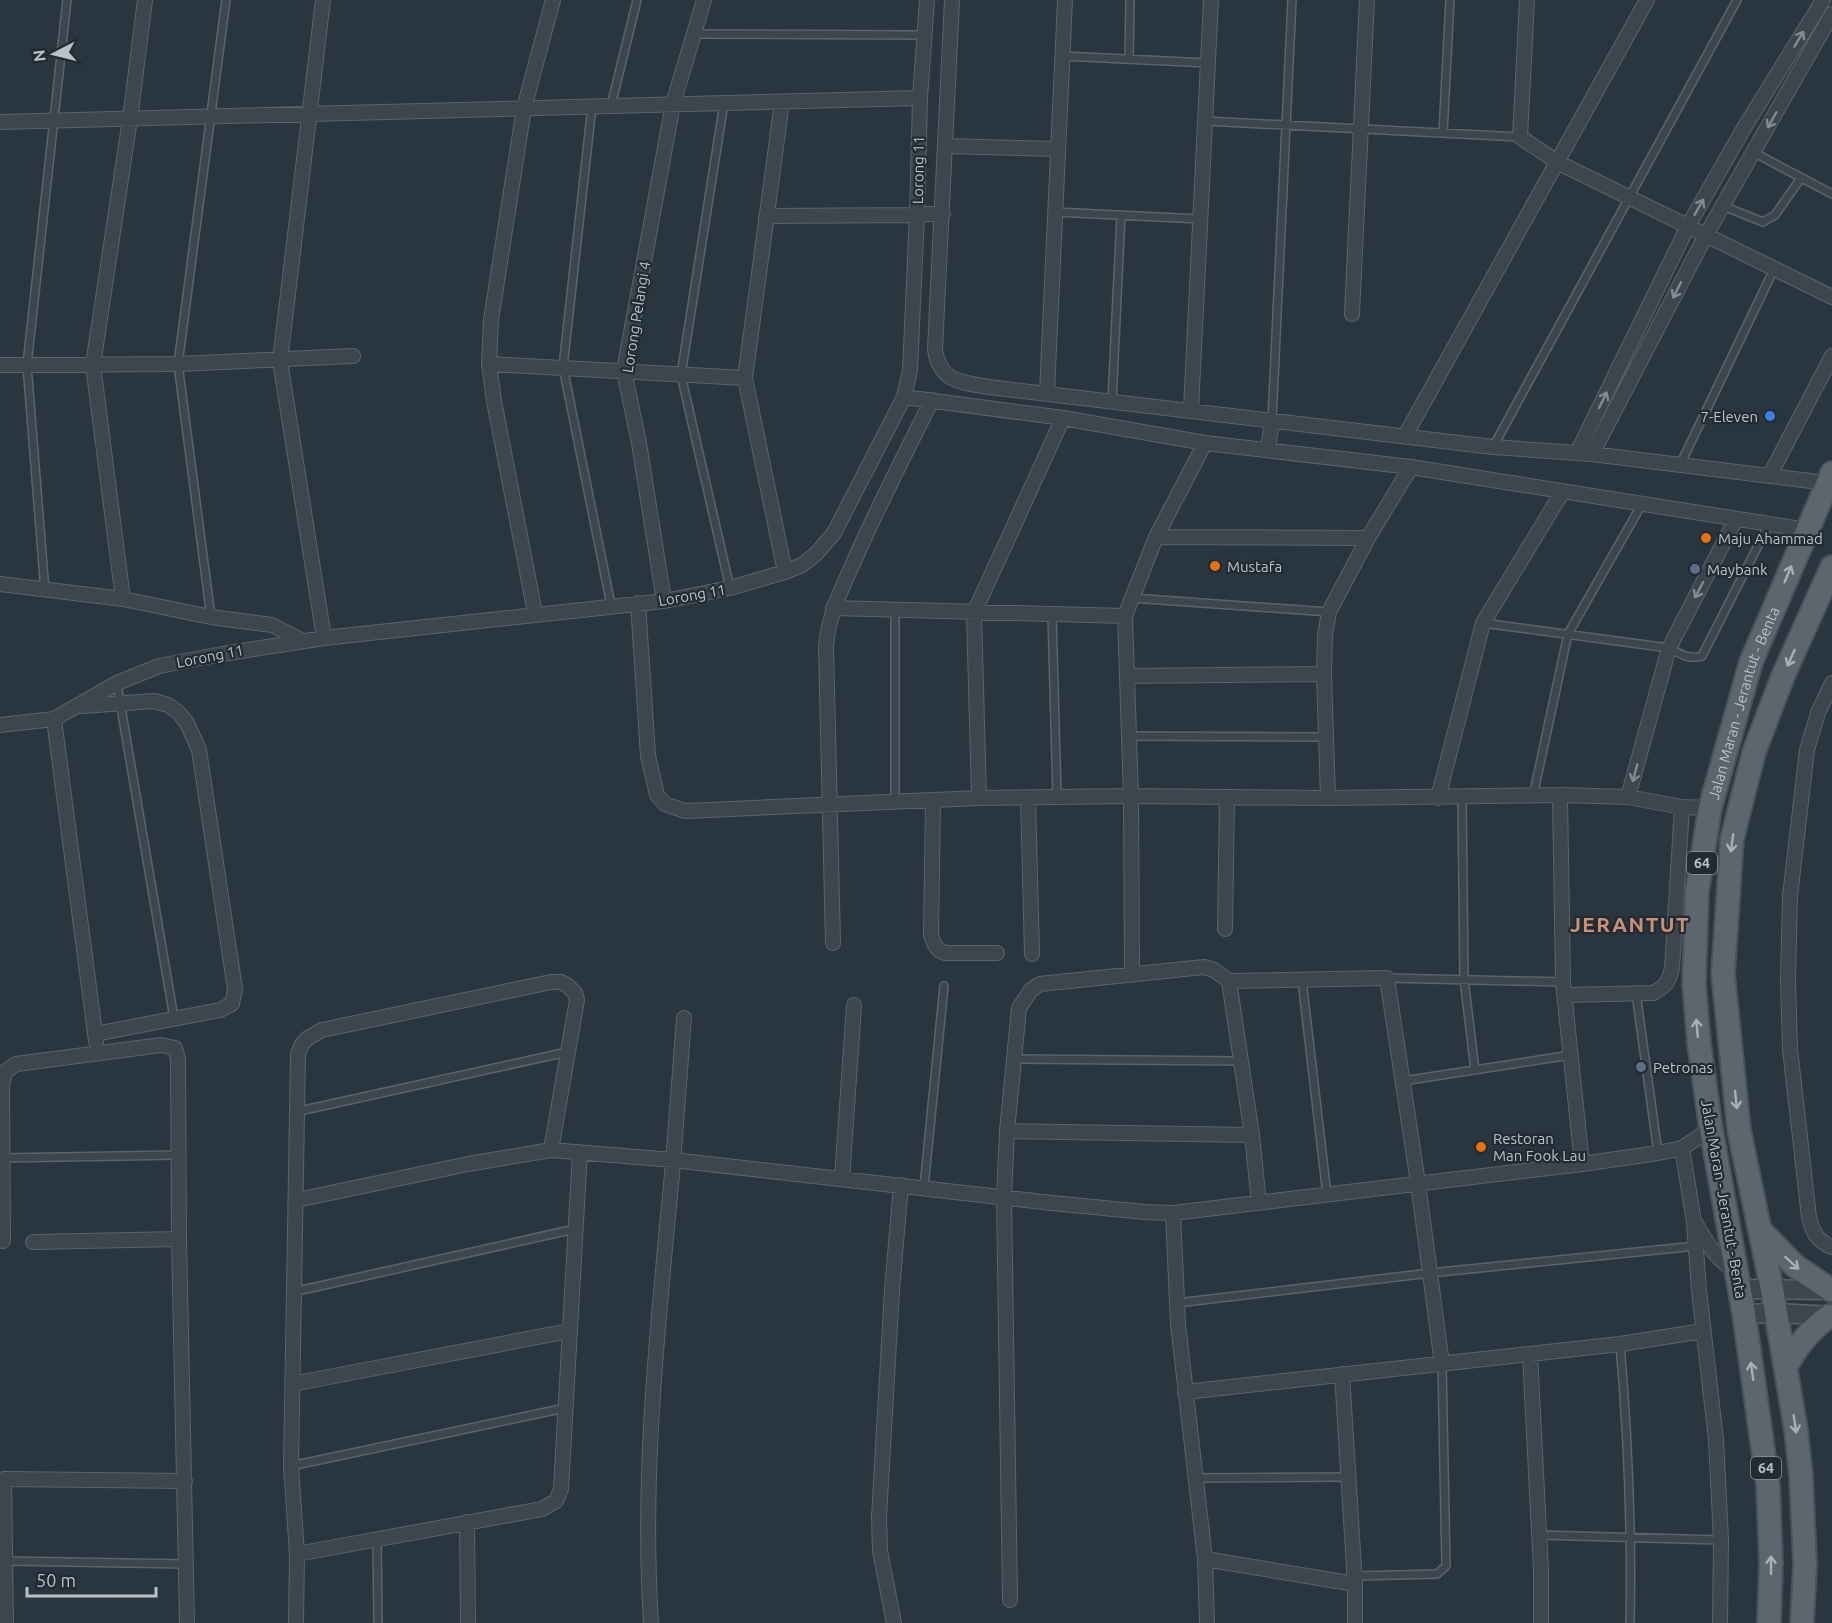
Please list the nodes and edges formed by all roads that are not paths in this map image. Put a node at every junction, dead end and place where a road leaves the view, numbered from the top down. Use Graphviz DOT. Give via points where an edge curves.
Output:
graph roads {
  1 [pos="67,0"];
  2 [pos="145,0"];
  3 [pos="226,0"];
  4 [pos="323,0"];
  5 [pos="553,0"];
  6 [pos="637,0"];
  7 [pos="704,0"];
  8 [pos="927,0"];
  9 [pos="952,0"];
  10 [pos="1065,0"];
  11 [pos="1130,0"];
  12 [pos="1211,0"];
  13 [pos="1292,0"];
  14 [pos="1366,0"];
  15 [pos="1450,0"];
  16 [pos="1527,0"];
  17 [pos="1647,0"];
  18 [pos="1737,0"];
  19 [pos="1823,0"];
  20 [pos="1832,14"];
  21 [pos="694,34"];
  22 [pos="924,35"];
  23 [pos="1062,56"];
  24 [pos="1129,59"];
  25 [pos="1208,63"];
  26 [pos="920,98"];
  27 [pos="782,102"];
  28 [pos="724,103"];
  29 [pos="673,104"];
  30 [pos="592,106"];
  31 [pos="611,106"];
  32 [pos="524,108"];
  33 [pos="310,113"];
  34 [pos="212,116"];
  35 [pos="130,119"];
  36 [pos="53,121"];
  37 [pos="1205,121"];
  38 [pos="0,122"];
  39 [pos="1286,125"];
  40 [pos="1360,129"];
  41 [pos="1443,133"];
  42 [pos="1520,137"];
  43 [pos="945,146"];
  44 [pos="1058,149"];
  45 [pos="1753,152"];
  46 [pos="1557,162"];
  47 [pos="1801,178"];
  48 [pos="1831,190"];
  49 [pos="1629,198"];
  50 [pos="1723,206"];
  51 [pos="1055,212"];
  52 [pos="943,213"];
  53 [pos="917,215"];
  54 [pos="1121,215"];
  55 [pos="766,216"];
  56 [pos="1200,219"];
  57 [pos="1688,226"];
  58 [pos="1706,235"];
  59 [pos="1774,269"];
  60 [pos="1832,297"];
  61 [pos="1352,314"];
  62 [pos="353,356"];
  63 [pos="1832,356"];
  64 [pos="280,361"];
  65 [pos="178,364"];
  66 [pos="489,364"];
  67 [pos="0,365"];
  68 [pos="27,365"];
  69 [pos="93,365"];
  70 [pos="563,367"];
  71 [pos="624,371"];
  72 [pos="681,375"];
  73 [pos="745,378"];
  74 [pos="1047,392"];
  75 [pos="904,397"];
  76 [pos="932,400"];
  77 [pos="1112,400"];
  78 [pos="1191,410"];
  79 [pos="1063,418"];
  80 [pos="1272,420"];
  81 [pos="1405,436"];
  82 [pos="1205,443"];
  83 [pos="1493,447"];
  84 [pos="1268,450"];
  85 [pos="1577,453"];
  86 [pos="1592,454"];
  87 [pos="1680,465"];
  88 [pos="1411,468"];
  89 [pos="1770,475"];
  90 [pos="1830,478"];
  91 [pos="1563,491"];
  92 [pos="1642,504"];
  93 [pos="1736,519"];
  94 [pos="1769,524"];
  95 [pos="1807,530"];
  96 [pos="1156,537"];
  97 [pos="1368,538"];
  98 [pos="1832,567"];
  99 [pos="785,573"];
  100 [pos="0,584"];
  101 [pos="730,588"];
  102 [pos="45,591"];
  103 [pos="1132,597"];
  104 [pos="123,599"];
  105 [pos="664,601"];
  106 [pos="638,603"];
  107 [pos="611,605"];
  108 [pos="833,608"];
  109 [pos="895,610"];
  110 [pos="1329,612"];
  111 [pos="974,613"];
  112 [pos="535,614"];
  113 [pos="1052,614"];
  114 [pos="211,616"];
  115 [pos="1125,616"];
  116 [pos="1483,623"];
  117 [pos="1568,634"];
  118 [pos="324,638"];
  119 [pos="303,641"];
  120 [pos="1669,648"];
  121 [pos="1324,674"];
  122 [pos="1127,676"];
  123 [pos="1832,682"];
  124 [pos="117,683"];
  125 [pos="120,703"];
  126 [pos="77,706"];
  127 [pos="54,719"];
  128 [pos="0,726"];
  129 [pos="1129,736"];
  130 [pos="1326,737"];
  131 [pos="1131,795"];
  132 [pos="1560,795"];
  133 [pos="1533,796"];
  134 [pos="1057,797"];
  135 [pos="1227,797"];
  136 [pos="1462,797"];
  137 [pos="1628,797"];
  138 [pos="979,798"];
  139 [pos="1028,798"];
  140 [pos="1328,798"];
  141 [pos="1438,798"];
  142 [pos="933,800"];
  143 [pos="895,802"];
  144 [pos="829,805"];
  145 [pos="1682,807"];
  146 [pos="1710,808"];
  147 [pos="1225,929"];
  148 [pos="833,943"];
  149 [pos="997,953"];
  150 [pos="1032,954"];
  151 [pos="1132,975"];
  152 [pos="1387,978"];
  153 [pos="1302,979"];
  154 [pos="1464,979"];
  155 [pos="1230,981"];
  156 [pos="944,986"];
  157 [pos="1564,988"];
  158 [pos="1636,993"];
  159 [pos="854,1005"];
  160 [pos="174,1018"];
  161 [pos="684,1018"];
  162 [pos="95,1034"];
  163 [pos="567,1052"];
  164 [pos="98,1054"];
  165 [pos="1571,1056"];
  166 [pos="1014,1059"];
  167 [pos="1241,1061"];
  168 [pos="1475,1070"];
  169 [pos="1403,1081"];
  170 [pos="296,1112"];
  171 [pos="1711,1129"];
  172 [pos="1007,1131"];
  173 [pos="1251,1135"];
  174 [pos="1,1141"];
  175 [pos="1682,1148"];
  176 [pos="551,1150"];
  177 [pos="580,1152"];
  178 [pos="1658,1153"];
  179 [pos="178,1155"];
  180 [pos="3,1158"];
  181 [pos="673,1160"];
  182 [pos="1582,1164"];
  183 [pos="842,1179"];
  184 [pos="1418,1183"];
  185 [pos="901,1185"];
  186 [pos="924,1187"];
  187 [pos="1327,1195"];
  188 [pos="1004,1196"];
  189 [pos="297,1200"];
  190 [pos="1259,1203"];
  191 [pos="1173,1213"];
  192 [pos="1694,1222"];
  193 [pos="575,1229"];
  194 [pos="1760,1230"];
  195 [pos="179,1239"];
  196 [pos="3,1241"];
  197 [pos="33,1242"];
  198 [pos="1697,1246"];
  199 [pos="1832,1247"];
  200 [pos="1430,1273"];
  201 [pos="1738,1281"];
  202 [pos="1772,1289"];
  203 [pos="1832,1290"];
  204 [pos="293,1292"];
  205 [pos="1177,1303"];
  206 [pos="1776,1313"];
  207 [pos="1744,1314"];
  208 [pos="1831,1316"];
  209 [pos="569,1331"];
  210 [pos="1704,1331"];
  211 [pos="1620,1344"];
  212 [pos="1530,1354"];
  213 [pos="1442,1364"];
  214 [pos="1786,1366"];
  215 [pos="1342,1374"];
  216 [pos="292,1384"];
  217 [pos="1185,1392"];
  218 [pos="565,1408"];
  219 [pos="291,1466"];
  220 [pos="1348,1477"];
  221 [pos="1195,1478"];
  222 [pos="185,1481"];
  223 [pos="467,1522"];
  224 [pos="1539,1535"];
  225 [pos="1630,1538"];
  226 [pos="377,1539"];
  227 [pos="1721,1540"];
  228 [pos="297,1554"];
  229 [pos="1205,1559"];
  230 [pos="3,1561"];
  231 [pos="188,1564"];
  232 [pos="1355,1580"];
  233 [pos="1010,1600"];
  234 [pos="6,1623"];
  235 [pos="188,1623"];
  236 [pos="296,1623"];
  237 [pos="378,1623"];
  238 [pos="468,1623"];
  239 [pos="651,1623"];
  240 [pos="894,1623"];
  241 [pos="1207,1623"];
  242 [pos="1355,1623"];
  243 [pos="1541,1623"];
  244 [pos="1630,1623"];
  245 [pos="1720,1623"];
  246 [pos="1769,1623"];
  247 [pos="1802,1623"];
  1 -- 36 [label="lane"];
  2 -- 35 [label="street"];
  3 -- 34 [label="lane"];
  4 -- 33 [label="street"];
  5 -- 32 [label="street"];
  6 -- 31 [label="lane"];
  7 -- 21 [label="street, Lorong Pelangi 4"];
  8 -- 22 [label="street, Lorong 11"];
  9 -- 43 [label="street"];
  10 -- 23 [label="street"];
  11 -- 24 [label="lane"];
  12 -- 25 [label="street"];
  13 -- 39 [label="lane"];
  14 -- 40 [label="street"];
  15 -- 41 [label="lane"];
  16 -- 42 [label="street"];
  17 -- 46 [label="street"];
  18 -- 49 [label="lane"];
  57 -- 19 [label="street, one-way"];
  20 -- 45 [label="street, one-way"];
  21 -- 22 [label="lane"];
  21 -- 29 [label="street, Lorong Pelangi 4"];
  22 -- 26 [label="street, Lorong 11"];
  23 -- 24 [label="lane"];
  23 -- 44 [label="street"];
  24 -- 25 [label="lane"];
  25 -- 37 [label="street"];
  26 -- 27 [label="street"];
  26 -- 53 [label="street, Lorong 11"];
  27 -- 28 [label="street"];
  27 -- 55 [label="street"];
  28 -- 29 [label="street"];
  28 -- 72 [label="lane"];
  29 -- 31 [label="street"];
  29 -- 71 [label="street, Lorong Pelangi 4"];
  30 -- 31 [label="street"];
  30 -- 32 [label="street"];
  30 -- 70 [label="lane"];
  32 -- 33 [label="street"];
  32 -- 66 [label="street" via="491,320"];
  33 -- 34 [label="street"];
  33 -- 64 [label="street"];
  34 -- 35 [label="street"];
  34 -- 65 [label="lane"];
  35 -- 36 [label="street"];
  35 -- 69 [label="street"];
  36 -- 38 [label="street"];
  36 -- 68 [label="lane"];
  37 -- 39 [label="lane"];
  37 -- 56 [label="street"];
  39 -- 40 [label="lane"];
  39 -- 80 [label="lane"];
  40 -- 41 [label="lane"];
  40 -- 61 [label="street"];
  41 -- 42 [label="lane"];
  42 -- 46 [label="street"];
  43 -- 44 [label="street"];
  43 -- 52 [label="street"];
  44 -- 51 [label="street"];
  45 -- 47 [label="lane"];
  45 -- 50 [label="street"];
  46 -- 49 [label="street"];
  46 -- 81 [label="street"];
  47 -- 48 [label="lane"];
  47 -- 50 [label="lane" via="1775,215 1762,222"];
  49 -- 57 [label="street"];
  49 -- 83 [label="lane"];
  50 -- 58 [label="street"];
  51 -- 54 [label="lane"];
  51 -- 74 [label="street"];
  52 -- 53 [label="street"];
  52 -- 74 [label="street" via="935,349 943,373 965,383"];
  53 -- 55 [label="street"];
  53 -- 75 [label="street, Lorong 11" via="910,370"];
  54 -- 56 [label="lane"];
  54 -- 77 [label="lane"];
  55 -- 73 [label="street"];
  56 -- 78 [label="street"];
  57 -- 58 [label="street"];
  85 -- 57 [label="street, one-way"];
  58 -- 59 [label="street"];
  58 -- 86 [label="street, one-way"];
  59 -- 60 [label="street"];
  59 -- 87 [label="lane"];
  62 -- 64 [label="street"];
  63 -- 89 [label="street"];
  64 -- 65 [label="street"];
  64 -- 118 [label="street"];
  65 -- 69 [label="street"];
  65 -- 114 [label="lane"];
  66 -- 70 [label="street"];
  66 -- 112 [label="street"];
  67 -- 68 [label="street"];
  68 -- 69 [label="street"];
  68 -- 102 [label="lane"];
  69 -- 104 [label="street"];
  70 -- 71 [label="street"];
  70 -- 107 [label="lane"];
  71 -- 72 [label="street"];
  71 -- 105 [label="street, Lorong Pelangi 4"];
  72 -- 73 [label="street"];
  72 -- 101 [label="lane"];
  73 -- 99 [label="street"];
  74 -- 77 [label="street"];
  75 -- 76 [label="street"];
  75 -- 99 [label="street, Lorong 11" via="834,533 816,554"];
  76 -- 79 [label="street"];
  76 -- 108 [label="street"];
  77 -- 78 [label="street"];
  78 -- 80 [label="street"];
  79 -- 82 [label="street"];
  79 -- 111 [label="street"];
  80 -- 81 [label="street"];
  80 -- 84 [label="street"];
  81 -- 83 [label="street"];
  82 -- 84 [label="street"];
  82 -- 96 [label="street"];
  83 -- 85 [label="street"];
  84 -- 88 [label="street"];
  85 -- 86 [label="street"];
  86 -- 87 [label="street"];
  87 -- 89 [label="street"];
  88 -- 91 [label="street"];
  88 -- 97 [label="street"];
  89 -- 90 [label="street"];
  90 -- 95 [label="main road, Jalan Maran - Jerantut - Benta / 64"];
  91 -- 92 [label="street"];
  91 -- 116 [label="street"];
  92 -- 93 [label="street"];
  92 -- 117 [label="lane"];
  93 -- 94 [label="street"];
  93 -- 120 [label="street, one-way"];
  94 -- 95 [label="street"];
  94 -- 120 [label="lane" via="1702,656 1685,656"];
  146 -- 95 [label="main road, Jalan Maran - Jerantut - Benta / 64, one-way" via="1750,662"];
  96 -- 97 [label="street"];
  96 -- 103 [label="street"];
  97 -- 110 [label="street"];
  98 -- 194 [label="main road, Jalan Maran - Jerantut - Benta / 64, one-way" via="1754,752 1732,839 1723,974 1739,1130"];
  99 -- 101 [label="street, Lorong 11"];
  100 -- 102 [label="street"];
  101 -- 105 [label="street, Lorong 11"];
  102 -- 104 [label="street"];
  103 -- 110 [label="lane"];
  103 -- 115 [label="street"];
  104 -- 114 [label="street"];
  105 -- 106 [label="street, Lorong 11"];
  106 -- 107 [label="street, Lorong 11"];
  106 -- 144 [label="street" via="648,756 657,795 665,804 685,811"];
  107 -- 112 [label="street, Lorong 11"];
  108 -- 109 [label="street"];
  108 -- 144 [label="street" via="826,646"];
  109 -- 111 [label="street"];
  109 -- 143 [label="lane"];
  110 -- 121 [label="street"];
  111 -- 113 [label="street"];
  111 -- 138 [label="street"];
  112 -- 118 [label="street, Lorong 11"];
  113 -- 115 [label="street"];
  113 -- 134 [label="lane"];
  114 -- 119 [label="street" via="272,625"];
  115 -- 122 [label="street"];
  116 -- 117 [label="lane"];
  116 -- 141 [label="street"];
  117 -- 120 [label="lane"];
  117 -- 133 [label="lane"];
  118 -- 119 [label="street, Lorong 11"];
  119 -- 124 [label="street, Lorong 11" via="159,666"];
  120 -- 137 [label="street, one-way"];
  121 -- 122 [label="street"];
  121 -- 130 [label="street"];
  122 -- 129 [label="street"];
  123 -- 199 [label="street" via="1807,750 1790,896 1788,980 1790,1049 1809,1218 1813,1232"];
  124 -- 125 [label="lane"];
  124 -- 126 [label="street, Lorong 11"];
  125 -- 126 [label="street"];
  125 -- 160 [label="lane"];
  125 -- 160 [label="street" via="154,701 168,705 188,723 199,750 235,989 232,1004 220,1010"];
  126 -- 127 [label="street, Lorong 11"];
  127 -- 128 [label="street, Lorong 11"];
  127 -- 162 [label="street"];
  129 -- 130 [label="lane"];
  129 -- 131 [label="street"];
  130 -- 140 [label="street"];
  131 -- 134 [label="street"];
  131 -- 135 [label="street"];
  131 -- 151 [label="street"];
  132 -- 133 [label="street"];
  132 -- 137 [label="street"];
  132 -- 157 [label="street"];
  133 -- 136 [label="street"];
  134 -- 139 [label="street"];
  135 -- 140 [label="street"];
  135 -- 147 [label="street"];
  136 -- 141 [label="street"];
  136 -- 154 [label="lane"];
  137 -- 145 [label="street"];
  138 -- 139 [label="street"];
  138 -- 142 [label="street"];
  139 -- 150 [label="street"];
  140 -- 141 [label="street"];
  142 -- 143 [label="street"];
  142 -- 149 [label="street" via="935,947 945,953"];
  143 -- 144 [label="street"];
  144 -- 148 [label="street"];
  145 -- 146 [label="street"];
  145 -- 158 [label="street" via="1670,979 1653,993"];
  171 -- 146 [label="main road, Jalan Maran - Jerantut - Benta / 64, one-way" via="1694,984 1697,892"];
  151 -- 155 [label="street" via="1203,967"];
  151 -- 166 [label="street" via="1040,984 1030,990 1019,1008"];
  152 -- 153 [label="street"];
  152 -- 154 [label="lane"];
  152 -- 169 [label="street"];
  153 -- 155 [label="street"];
  153 -- 187 [label="lane"];
  154 -- 157 [label="lane"];
  154 -- 168 [label="lane"];
  155 -- 167 [label="street"];
  156 -- 186 [label="lane"];
  157 -- 158 [label="street"];
  157 -- 165 [label="street"];
  158 -- 178 [label="lane"];
  159 -- 183 [label="street"];
  160 -- 162 [label="street"];
  161 -- 181 [label="street"];
  162 -- 164 [label="street"];
  163 -- 170 [label="lane"];
  163 -- 170 [label="street" via="577,1000 575,993 561,982 322,1030 308,1038 298,1054"];
  163 -- 176 [label="street"];
  164 -- 174 [label="street" via="16,1064 5,1072"];
  164 -- 179 [label="street" via="161,1045 175,1048"];
  165 -- 168 [label="lane"];
  165 -- 182 [label="street"];
  166 -- 167 [label="lane"];
  166 -- 172 [label="street"];
  167 -- 173 [label="street"];
  168 -- 169 [label="lane"];
  169 -- 184 [label="street"];
  170 -- 189 [label="street"];
  171 -- 175 [label="street"];
  171 -- 201 [label="main road, Jalan Maran - Jerantut - Benta / 64"];
  172 -- 173 [label="street"];
  172 -- 188 [label="street"];
  173 -- 190 [label="street"];
  174 -- 180 [label="street"];
  175 -- 178 [label="street"];
  175 -- 192 [label="street"];
  176 -- 177 [label="street"];
  176 -- 189 [label="street"];
  177 -- 181 [label="street"];
  177 -- 193 [label="street"];
  178 -- 182 [label="street"];
  179 -- 180 [label="lane"];
  179 -- 195 [label="street"];
  180 -- 196 [label="street"];
  181 -- 183 [label="street"];
  181 -- 239 [label="street" via="651,1433"];
  182 -- 184 [label="street"];
  183 -- 185 [label="street"];
  184 -- 187 [label="street"];
  184 -- 200 [label="street"];
  185 -- 186 [label="street"];
  185 -- 240 [label="street" via="878,1525"];
  186 -- 188 [label="street"];
  187 -- 190 [label="street"];
  188 -- 191 [label="street"];
  188 -- 233 [label="street"];
  189 -- 204 [label="street"];
  190 -- 191 [label="street"];
  191 -- 205 [label="street"];
  192 -- 198 [label="street"];
  192 -- 201 [label="street"];
  193 -- 204 [label="lane"];
  193 -- 209 [label="street"];
  194 -- 202 [label="main road, Jalan Maran - Jerantut - Benta / 64"];
  194 -- 203 [label="main road, one-way" via="1795,1266"];
  195 -- 197 [label="street"];
  195 -- 222 [label="street"];
  198 -- 200 [label="lane"];
  198 -- 210 [label="street"];
  200 -- 205 [label="lane"];
  200 -- 213 [label="street"];
  201 -- 202 [label="street"];
  201 -- 207 [label="main road, Jalan Maran - Jerantut - Benta / 64"];
  202 -- 203 [label="street"];
  202 -- 206 [label="main road, Jalan Maran - Jerantut - Benta / 64"];
  204 -- 216 [label="street"];
  205 -- 217 [label="street"];
  206 -- 207 [label="street"];
  206 -- 208 [label="street"];
  206 -- 214 [label="main road, Jalan Maran - Jerantut - Benta / 64"];
  246 -- 207 [label="main road, Jalan Maran - Jerantut - Benta / 64, one-way" via="1768,1485"];
  208 -- 214 [label="main road" via="1810,1332"];
  209 -- 216 [label="street"];
  209 -- 218 [label="street"];
  210 -- 211 [label="street"];
  210 -- 227 [label="street" via="1716,1440"];
  211 -- 212 [label="street"];
  211 -- 225 [label="lane"];
  212 -- 213 [label="street"];
  212 -- 224 [label="street"];
  213 -- 215 [label="street"];
  213 -- 232 [label="lane" via="1446,1566 1437,1574"];
  214 -- 247 [label="main road, Jalan Maran - Jerantut - Benta / 64, one-way" via="1801,1476 1805,1565"];
  215 -- 217 [label="street"];
  215 -- 220 [label="street"];
  216 -- 219 [label="street"];
  217 -- 221 [label="street"];
  218 -- 219 [label="lane"];
  218 -- 223 [label="street" via="561,1489 556,1501 542,1509"];
  219 -- 228 [label="street"];
  220 -- 221 [label="lane"];
  220 -- 232 [label="street"];
  221 -- 229 [label="street"];
  222 -- 230 [label="street" via="4,1479"];
  222 -- 231 [label="street"];
  223 -- 226 [label="street"];
  223 -- 238 [label="street"];
  224 -- 225 [label="lane"];
  224 -- 243 [label="street"];
  225 -- 227 [label="lane"];
  225 -- 244 [label="lane"];
  226 -- 228 [label="street"];
  226 -- 237 [label="lane"];
  227 -- 245 [label="street"];
  228 -- 236 [label="street"];
  229 -- 232 [label="street"];
  229 -- 241 [label="street"];
  230 -- 231 [label="lane"];
  230 -- 234 [label="street"];
  231 -- 235 [label="street"];
  232 -- 242 [label="street"];
}
